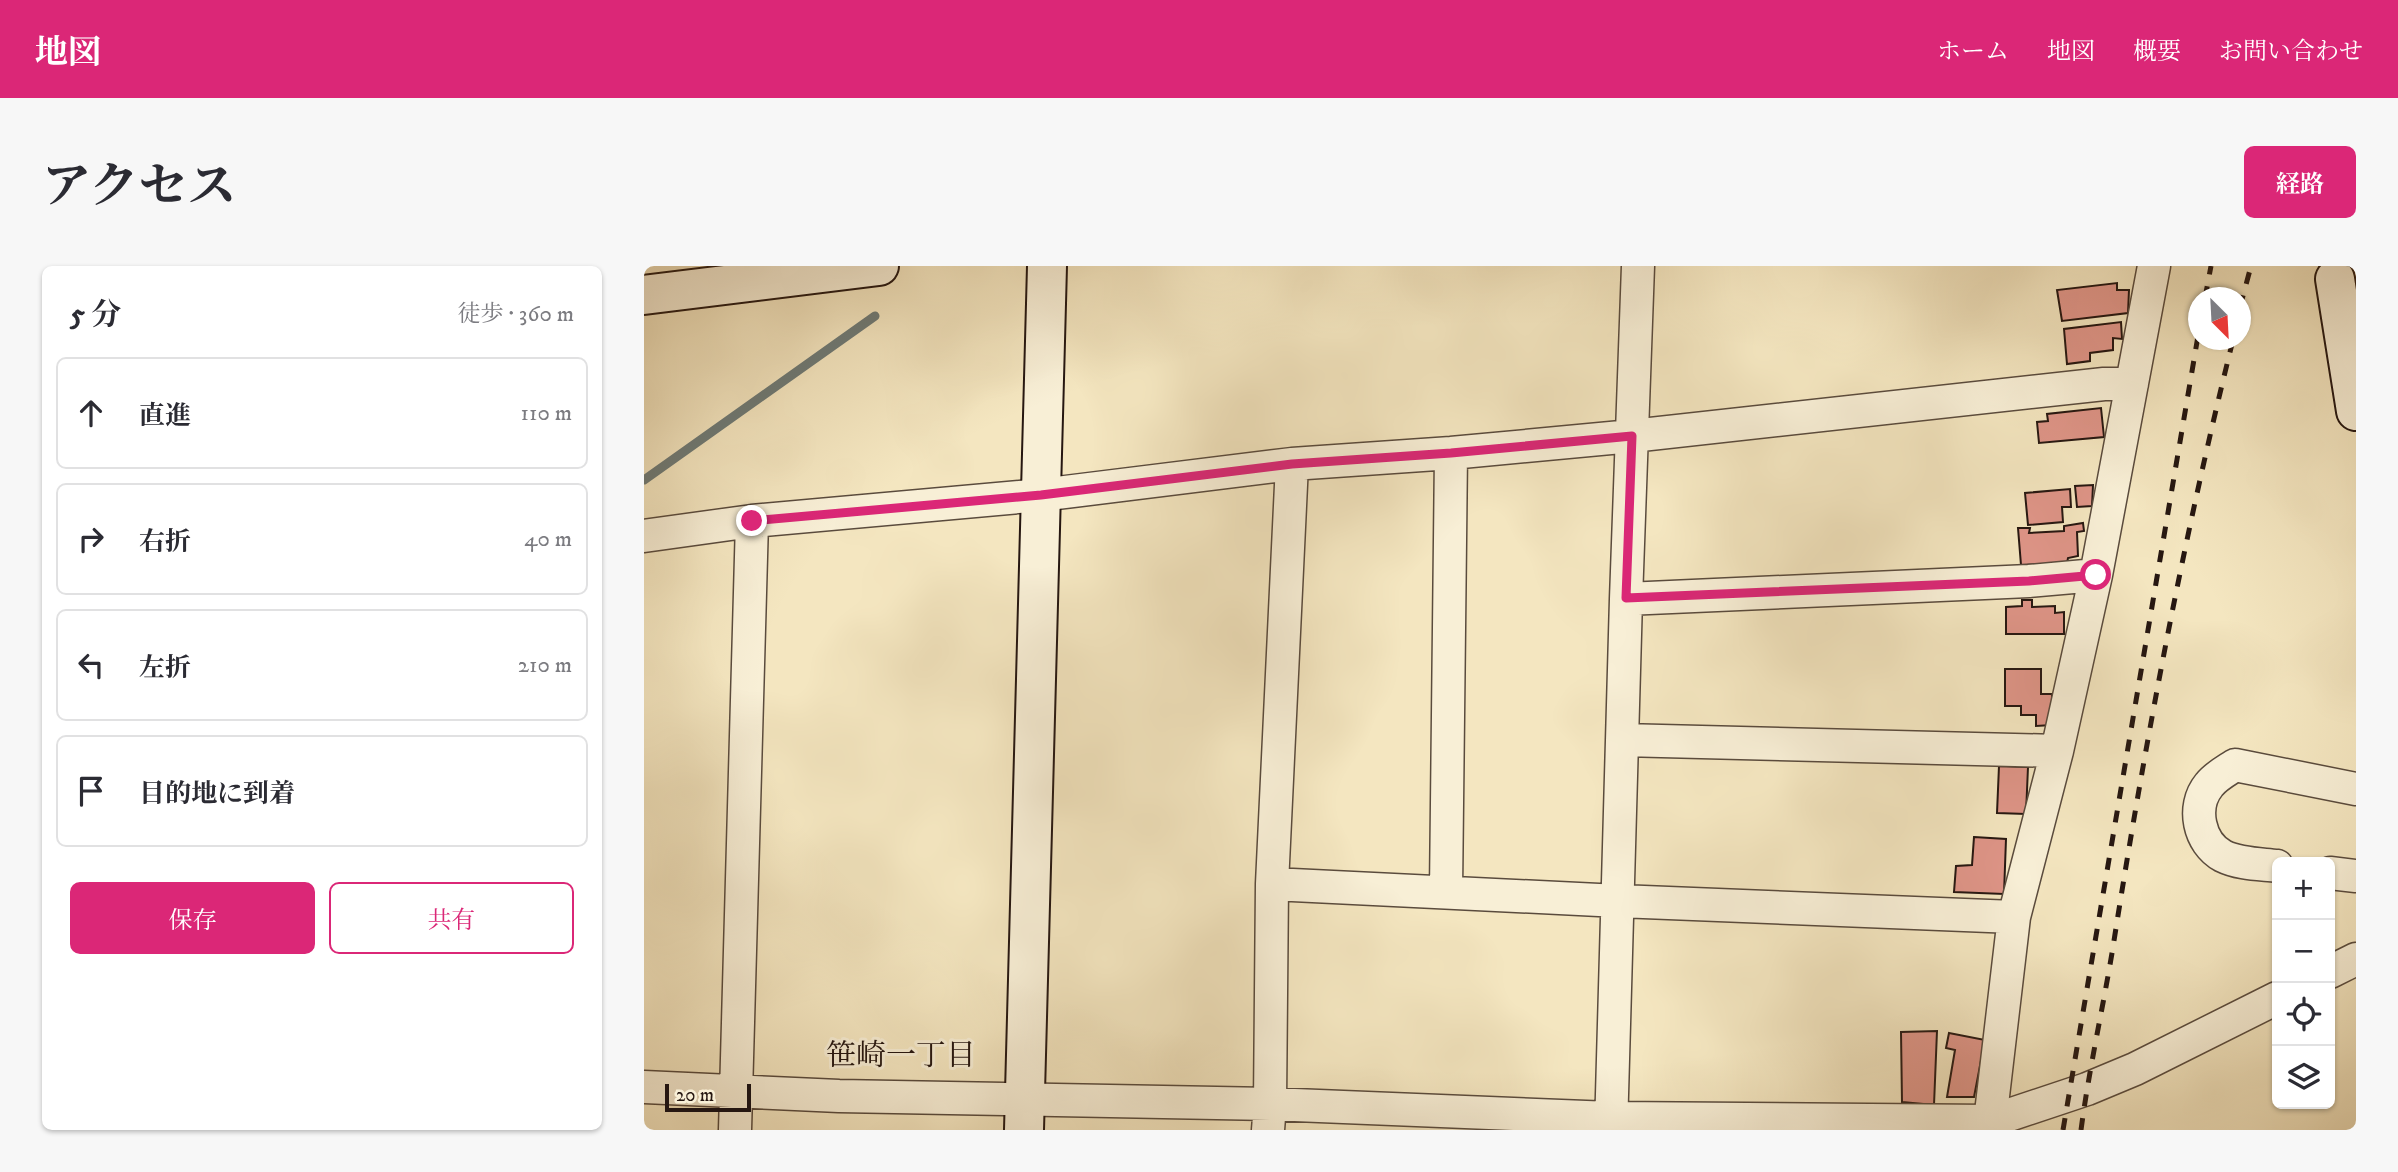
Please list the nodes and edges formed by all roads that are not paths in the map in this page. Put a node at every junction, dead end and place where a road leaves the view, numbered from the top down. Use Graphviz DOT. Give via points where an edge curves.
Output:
graph roads {
  1 [pos="879,266"];
  2 [pos="1047,266"];
  3 [pos="1638,266"];
  4 [pos="2154,266"];
  5 [pos="2341,274"];
  6 [pos="644,295"];
  7 [pos="2132,384"];
  8 [pos="2356,411"];
  9 [pos="1632,436"];
  10 [pos="1451,453"];
  11 [pos="1292,464"];
  12 [pos="1041,495"];
  13 [pos="752,521"];
  14 [pos="644,536"];
  15 [pos="2096,575"];
  16 [pos="1626,598"];
  17 [pos="1622,740"];
  18 [pos="2057,751"];
  19 [pos="2356,789"];
  20 [pos="2272,865"];
  21 [pos="2335,874"];
  22 [pos="2356,876"];
  23 [pos="1272,884"];
  24 [pos="1446,891"];
  25 [pos="1619,901"];
  26 [pos="2014,916"];
  27 [pos="2356,959"];
  28 [pos="2335,970"];
  29 [pos="2272,1000"];
  30 [pos="644,1087"];
  31 [pos="736,1091"];
  32 [pos="1024,1115"];
  33 [pos="1269,1117"];
  34 [pos="1611,1124"];
  35 [pos="1981,1127"];
  36 [pos="734,1130"];
  1 -- 6 [label="street"];
  2 -- 12 [label="street"];
  3 -- 9 [label="street"];
  4 -- 7 [label="street"];
  5 -- 8 [label="street"];
  7 -- 9 [label="street"];
  7 -- 15 [label="street"];
  9 -- 10 [label="street"];
  9 -- 16 [label="street"];
  10 -- 11 [label="street"];
  10 -- 24 [label="street"];
  11 -- 12 [label="street"];
  11 -- 23 [label="street"];
  12 -- 13 [label="street"];
  12 -- 32 [label="street"];
  13 -- 14 [label="street"];
  13 -- 31 [label="street"];
  15 -- 16 [label="street"];
  15 -- 18 [label="street"];
  16 -- 17 [label="street"];
  17 -- 18 [label="street"];
  17 -- 25 [label="street"];
  18 -- 26 [label="street"];
  19 -- 20 [label="street" via="2235,765 2210,783 2199,803 2201,831 2208,842 2233,860"];
  21 -- 22 [label="street"];
  23 -- 24 [label="street"];
  23 -- 33 [label="street"];
  24 -- 25 [label="street"];
  25 -- 26 [label="street"];
  25 -- 34 [label="street"];
  26 -- 35 [label="street"];
  27 -- 28 [label="street"];
  29 -- 35 [label="street" via="2135,1069"];
  30 -- 31 [label="street"];
  31 -- 32 [label="street"];
  31 -- 36 [label="street"];
  32 -- 33 [label="street"];
  33 -- 34 [label="street"];
  34 -- 35 [label="street"];
}
